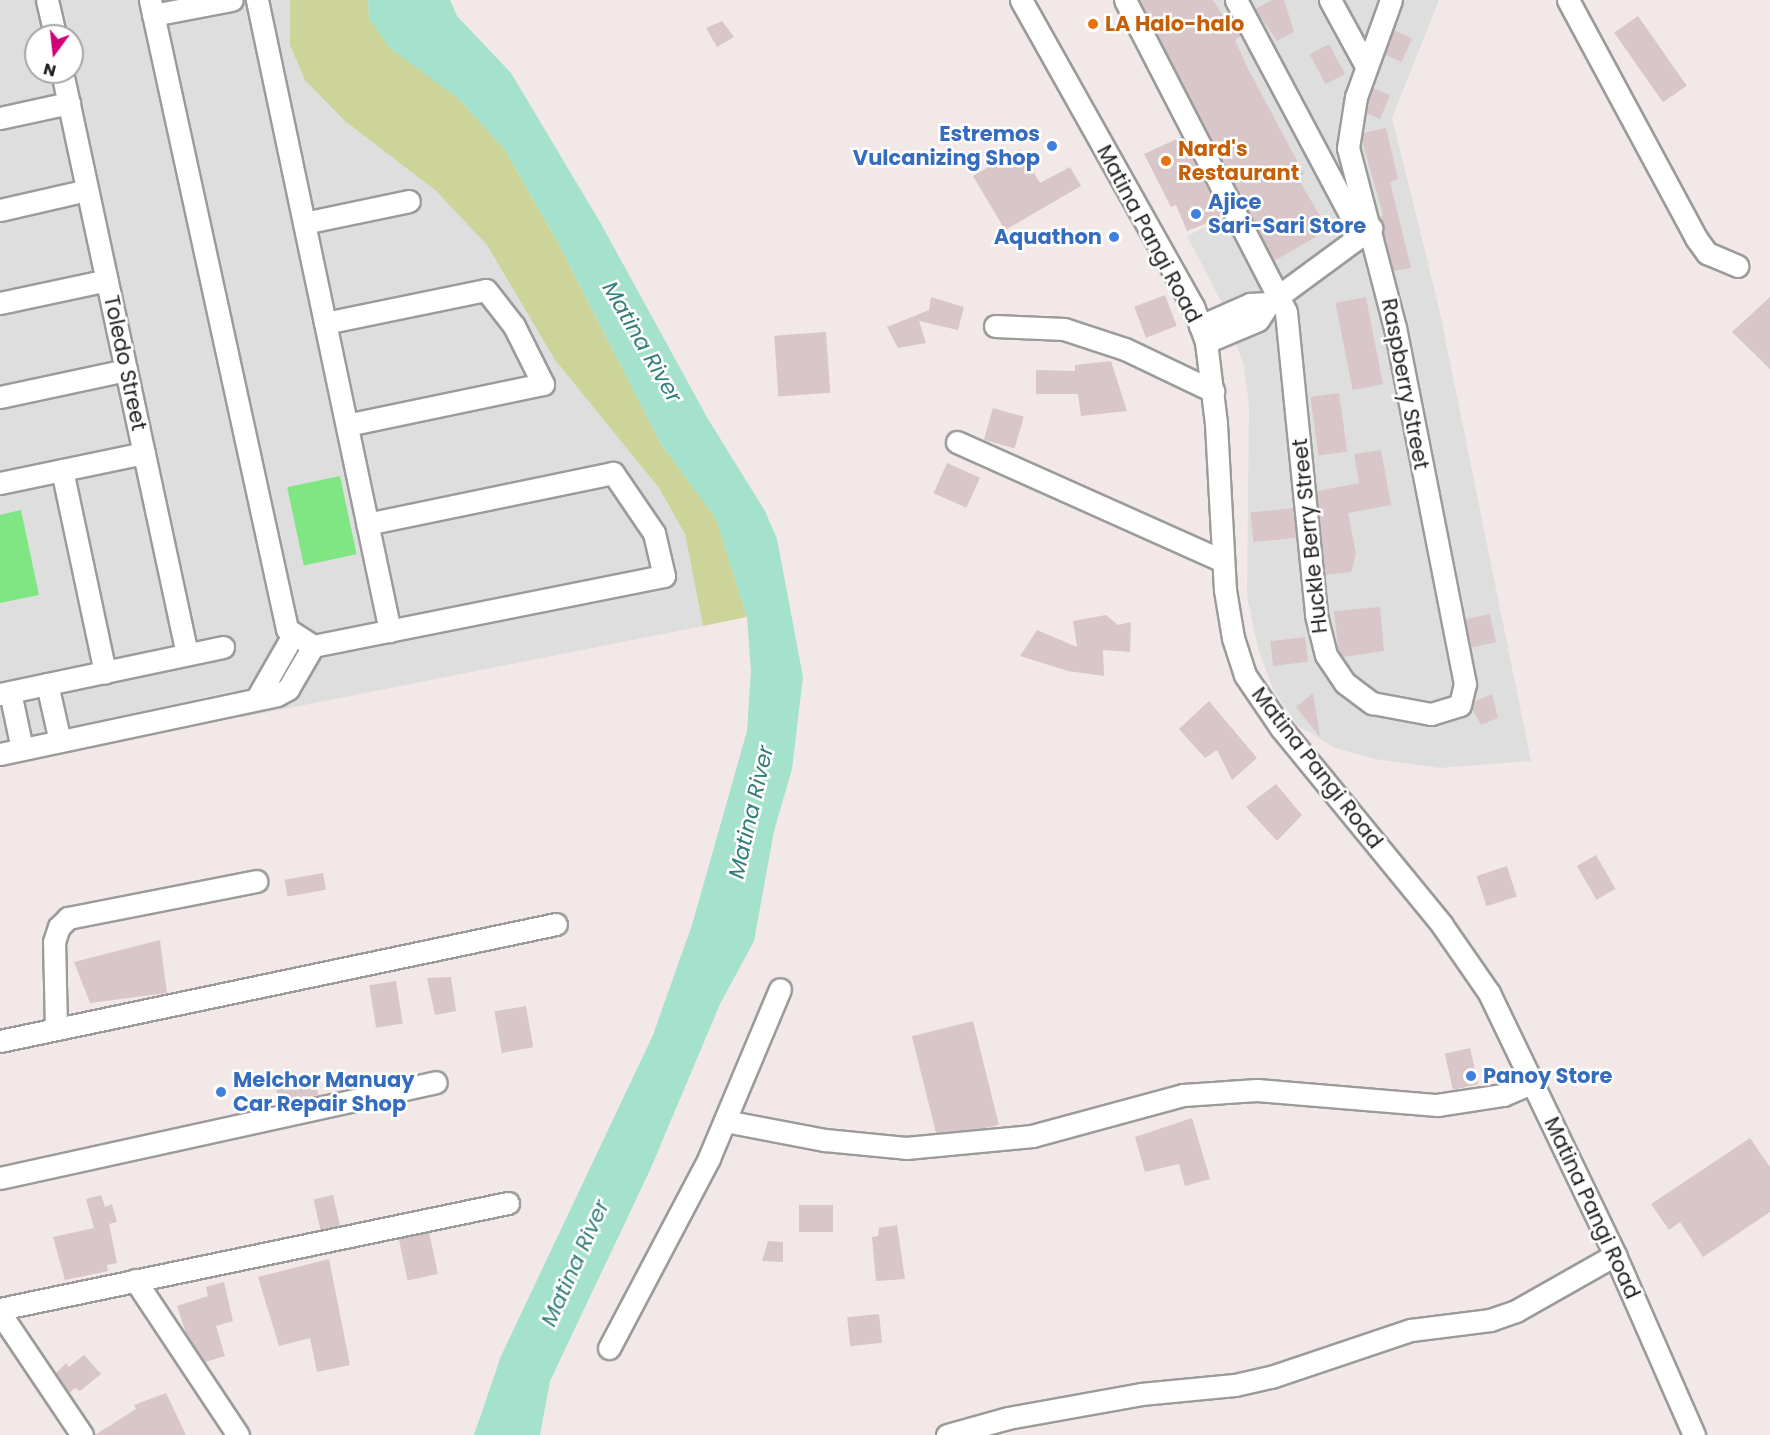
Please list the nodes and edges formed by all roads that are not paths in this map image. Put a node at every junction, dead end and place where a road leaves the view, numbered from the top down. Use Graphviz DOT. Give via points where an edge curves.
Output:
graph roads {
  1 [pos="47,0"];
  2 [pos="232,0"];
  3 [pos="257,0"];
  4 [pos="1021,0"];
  5 [pos="1125,0"];
  6 [pos="1236,0"];
  7 [pos="1330,0"];
  8 [pos="1391,0"];
  9 [pos="1568,0"];
  10 [pos="151,7"];
  11 [pos="52,24"];
  12 [pos="1366,66"];
  13 [pos="65,84"];
  14 [pos="69,103"];
  15 [pos="0,118"];
  16 [pos="1348,148"];
  17 [pos="1319,156"];
  18 [pos="87,190"];
  19 [pos="409,201"];
  20 [pos="0,210"];
  21 [pos="304,223"];
  22 [pos="1366,231"];
  23 [pos="1737,266"];
  24 [pos="107,280"];
  25 [pos="1274,299"];
  26 [pos="0,303"];
  27 [pos="325,323"];
  28 [pos="995,326"];
  29 [pos="1203,334"];
  30 [pos="126,370"];
  31 [pos="1213,391"];
  32 [pos="0,397"];
  33 [pos="347,425"];
  34 [pos="957,442"];
  35 [pos="144,453"];
  36 [pos="62,470"];
  37 [pos="0,483"];
  38 [pos="368,524"];
  39 [pos="1223,561"];
  40 [pos="390,631"];
  41 [pos="293,635"];
  42 [pos="313,646"];
  43 [pos="223,647"];
  44 [pos="187,654"];
  45 [pos="105,672"];
  46 [pos="47,684"];
  47 [pos="5,693"];
  48 [pos="257,698"];
  49 [pos="1460,705"];
  50 [pos="60,741"];
  51 [pos="22,749"];
  52 [pos="0,754"];
  53 [pos="256,881"];
  54 [pos="556,924"];
  55 [pos="780,989"];
  56 [pos="56,1028"];
  57 [pos="0,1041"];
  58 [pos="436,1082"];
  59 [pos="1534,1082"];
  60 [pos="725,1121"];
  61 [pos="0,1178"];
  62 [pos="508,1203"];
  63 [pos="1615,1256"];
  64 [pos="135,1280"];
  65 [pos="0,1311"];
  66 [pos="609,1348"];
  67 [pos="82,1435"];
  68 [pos="238,1435"];
  69 [pos="946,1435"];
  70 [pos="1694,1435"];
  1 -- 11 [label="street"];
  2 -- 10 [label="street"];
  3 -- 21 [label="street"];
  4 -- 29 [label="street, Matina Pangi Road"];
  5 -- 25 [label="street, Huckle Berry Street"];
  6 -- 17 [label="street"];
  7 -- 12 [label="street"];
  8 -- 12 [label="street, Raspberry Street"];
  9 -- 23 [label="street" via="1695,238 1707,253"];
  10 -- 41 [label="street" via="282,614"];
  12 -- 16 [label="street, Raspberry Street" via="1351,117"];
  13 -- 14 [label="street, Toledo Street"];
  14 -- 15 [label="street"];
  14 -- 18 [label="street, Toledo Street"];
  16 -- 17 [label="street"];
  16 -- 22 [label="street, Raspberry Street"];
  17 -- 22 [label="street"];
  18 -- 20 [label="street"];
  18 -- 24 [label="street, Toledo Street"];
  19 -- 21 [label="street"];
  21 -- 27 [label="street"];
  22 -- 25 [label="street"];
  22 -- 49 [label="street, Raspberry Street" via="1402,359 1465,684"];
  24 -- 26 [label="street"];
  24 -- 30 [label="street, Toledo Street"];
  25 -- 29 [label="street" via="1250,304"];
  25 -- 49 [label="street, Huckle Berry Street" via="1290,330 1316,615 1326,655 1345,683 1372,703 1431,714"];
  27 -- 33 [label="street"];
  27 -- 33 [label="street" via="486,290 514,326 543,384"];
  28 -- 31 [label="street" via="1064,329 1125,349"];
  29 -- 31 [label="street, Matina Pangi Road"];
  30 -- 32 [label="street"];
  30 -- 35 [label="street, Toledo Street"];
  31 -- 39 [label="street, Matina Pangi Road"];
  33 -- 38 [label="street"];
  34 -- 39 [label="street"];
  35 -- 36 [label="street"];
  35 -- 44 [label="street, Toledo Street"];
  36 -- 37 [label="street"];
  36 -- 45 [label="street"];
  38 -- 40 [label="street"];
  38 -- 40 [label="street" via="613,473 654,534 664,576"];
  39 -- 59 [label="street, Matina Pangi Road" via="1233,638 1256,694 1468,959"];
  40 -- 42 [label="street"];
  41 -- 42 [label="street"];
  41 -- 48 [label="street"];
  42 -- 48 [label="street" via="288,689"];
  43 -- 44 [label="street"];
  44 -- 45 [label="street"];
  45 -- 46 [label="street"];
  46 -- 47 [label="street"];
  46 -- 50 [label="street"];
  47 -- 51 [label="street"];
  48 -- 50 [label="street"];
  50 -- 51 [label="street"];
  51 -- 52 [label="street"];
  53 -- 56 [label="street" via="68,918 54,942"];
  54 -- 56 [label="street"];
  55 -- 60 [label="street"];
  56 -- 57 [label="street"];
  58 -- 61 [label="street"];
  59 -- 60 [label="street" via="1503,1095 1437,1105 1257,1090 1183,1095 1032,1136 906,1148 825,1140"];
  59 -- 63 [label="street, Matina Pangi Road"];
  60 -- 66 [label="street"];
  62 -- 64 [label="street"];
  63 -- 69 [label="street" via="1516,1311 1490,1320 1411,1330 1271,1377 1235,1385 1141,1394 998,1420"];
  63 -- 70 [label="street, Matina Pangi Road"];
  64 -- 65 [label="street"];
  64 -- 68 [label="street"];
  65 -- 67 [label="street"];
}
